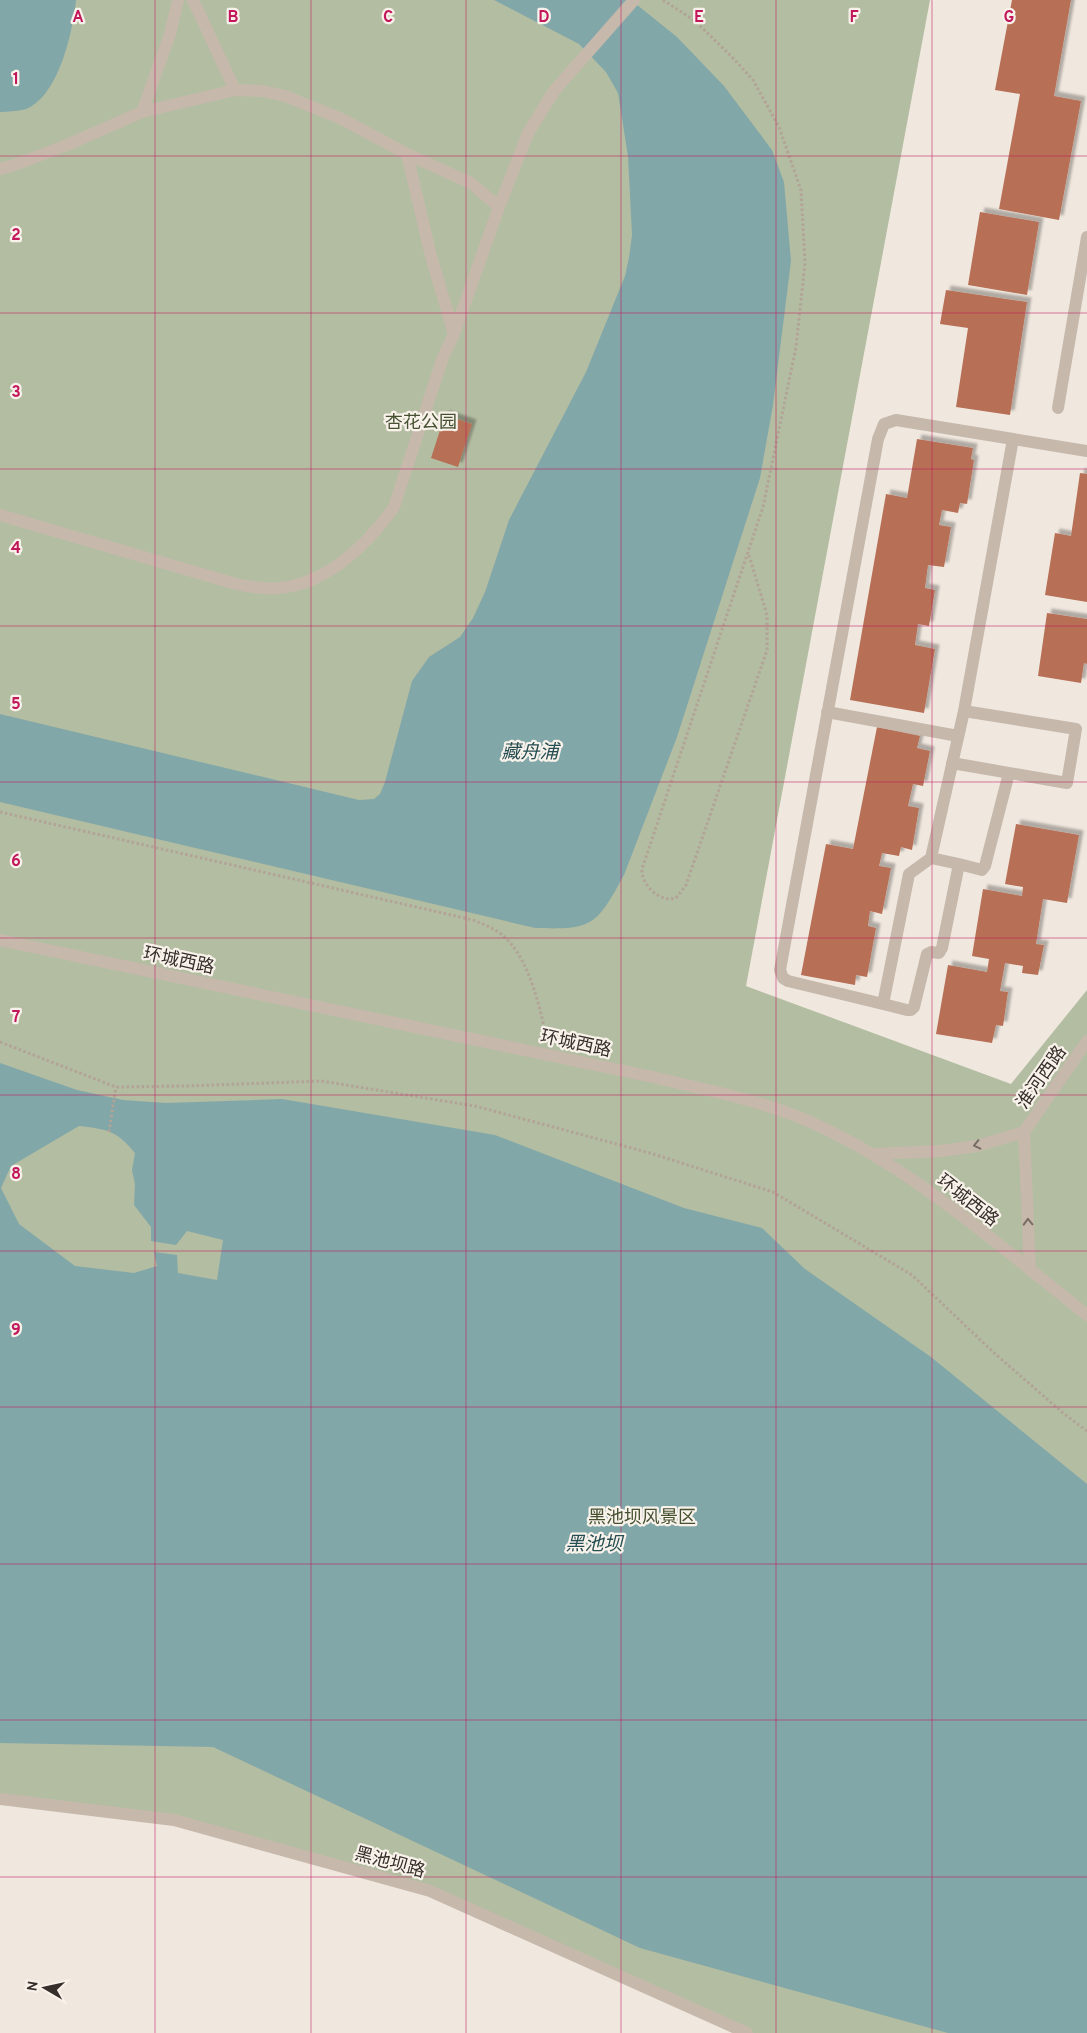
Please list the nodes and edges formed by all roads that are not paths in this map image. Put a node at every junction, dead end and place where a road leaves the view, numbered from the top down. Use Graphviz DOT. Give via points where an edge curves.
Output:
graph roads {
  1 [pos="178,0"];
  2 [pos="193,0"];
  3 [pos="634,0"];
  4 [pos="236,90"];
  5 [pos="142,112"];
  6 [pos="407,154"];
  7 [pos="0,169"];
  8 [pos="499,207"];
  9 [pos="1087,237"];
  10 [pos="454,334"];
  11 [pos="1058,408"];
  12 [pos="1013,439"];
  13 [pos="1087,450"];
  14 [pos="0,514"];
  15 [pos="964,710"];
  16 [pos="828,712"];
  17 [pos="958,736"];
  18 [pos="952,763"];
  19 [pos="1009,773"];
  20 [pos="931,858"];
  21 [pos="959,864"];
  22 [pos="0,940"];
  23 [pos="883,1004"];
  24 [pos="1087,1042"];
  25 [pos="1024,1132"];
  26 [pos="873,1154"];
  27 [pos="1030,1270"];
  28 [pos="1087,1315"];
  29 [pos="0,1799"];
  30 [pos="748,2033"];
  1 -- 5 [label="street" via="170,34"];
  2 -- 4 [label="street"];
  3 -- 8 [label="street" via="554,91 528,133"];
  4 -- 5 [label="street"];
  4 -- 6 [label="street" via="285,96 342,119"];
  5 -- 7 [label="street" via="67,145"];
  6 -- 8 [label="street" via="472,183"];
  6 -- 10 [label="street" via="431,256"];
  8 -- 10 [label="street"];
  9 -- 11 [label="street"];
  10 -- 14 [label="street" via="443,357 394,507 361,546 320,575 298,584 260,588 236,584"];
  12 -- 13 [label="street"];
  12 -- 15 [label="street"];
  12 -- 16 [label="street" via="900,421 889,422 882,428"];
  15 -- 17 [label="street"];
  15 -- 19 [label="street" via="1076,729 1067,783"];
  16 -- 17 [label="street"];
  16 -- 23 [label="street" via="780,970 788,981"];
  17 -- 18 [label="street"];
  18 -- 19 [label="street"];
  18 -- 20 [label="street"];
  19 -- 21 [label="street" via="985,868 978,870"];
  20 -- 21 [label="street"];
  20 -- 23 [label="street" via="909,874"];
  21 -- 23 [label="street" via="942,948 939,953 926,954 914,1007 907,1010"];
  22 -- 26 [label="street, 环城西路" via="719,1093 796,1116"];
  24 -- 25 [label="street, 淮河西路"];
  25 -- 26 [label="street, one-way" via="977,1146"];
  27 -- 25 [label="street, one-way"];
  26 -- 27 [label="street, 环城西路" via="926,1190"];
  27 -- 28 [label="street, 环城西路"];
  29 -- 30 [label="street, 黑池坝路" via="174,1820 430,1891"];
}
